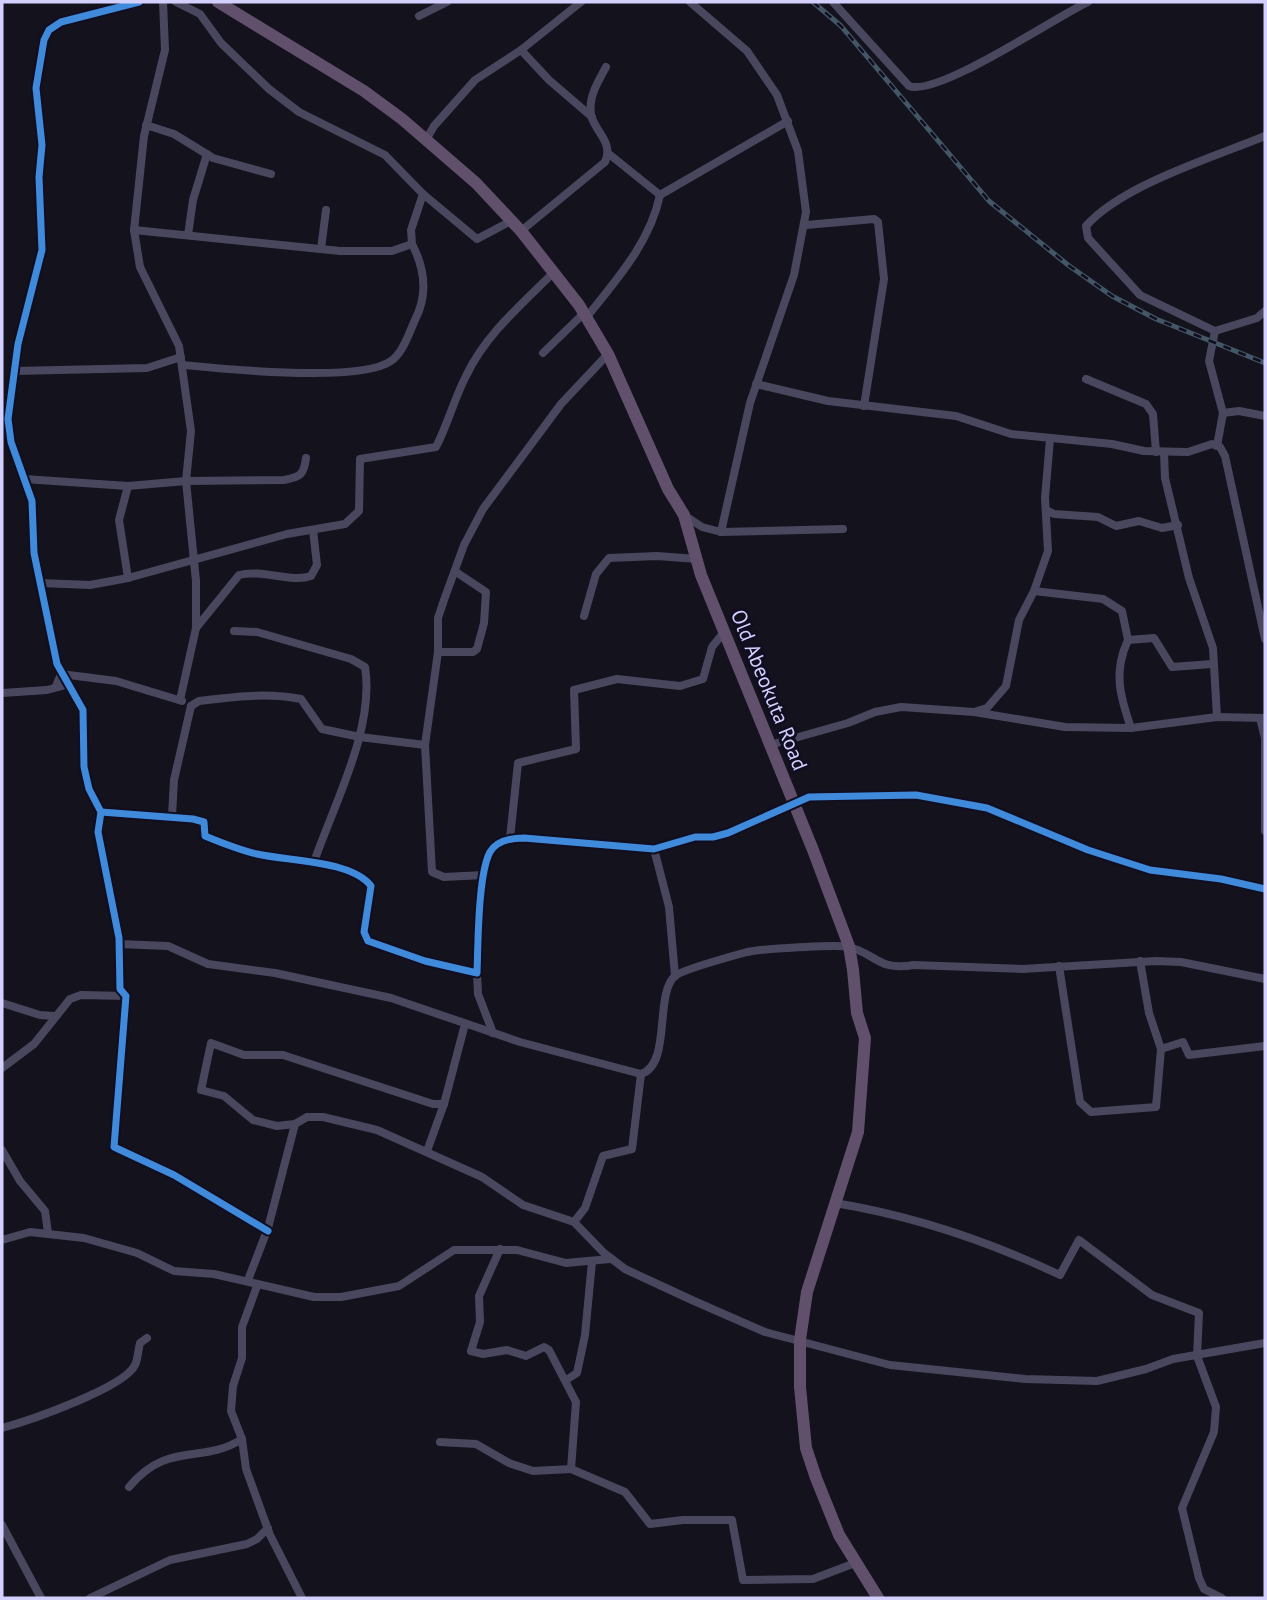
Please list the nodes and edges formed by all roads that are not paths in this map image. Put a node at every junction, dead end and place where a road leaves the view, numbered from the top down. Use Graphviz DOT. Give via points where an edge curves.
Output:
graph roads {
  1 [pos="139,2"];
  2 [pos="163,2"];
  3 [pos="176,2"];
  4 [pos="218,2"];
  5 [pos="447,2"];
  6 [pos="581,2"];
  7 [pos="690,2"];
  8 [pos="833,2"];
  9 [pos="1088,2"];
  10 [pos="419,16"];
  11 [pos="521,50"];
  12 [pos="606,67"];
  13 [pos="592,117"];
  14 [pos="788,121"];
  15 [pos="146,125"];
  16 [pos="1265,136"];
  17 [pos="426,140"];
  18 [pos="609,154"];
  19 [pos="207,155"];
  20 [pos="271,174"];
  21 [pos="423,194"];
  22 [pos="660,195"];
  23 [pos="326,210"];
  24 [pos="511,221"];
  25 [pos="806,225"];
  26 [pos="134,230"];
  27 [pos="520,232"];
  28 [pos="188,234"];
  29 [pos="412,244"];
  30 [pos="321,249"];
  31 [pos="554,272"];
  32 [pos="1265,311"];
  33 [pos="585,316"];
  34 [pos="1215,331"];
  35 [pos="543,353"];
  36 [pos="608,354"];
  37 [pos="182,361"];
  38 [pos="14,371"];
  39 [pos="1086,379"];
  40 [pos="757,384"];
  41 [pos="863,405"];
  42 [pos="1223,413"];
  43 [pos="1265,416"];
  44 [pos="1050,439"];
  45 [pos="1217,446"];
  46 [pos="1160,452"];
  47 [pos="306,458"];
  48 [pos="24,480"];
  49 [pos="186,481"];
  50 [pos="128,486"];
  51 [pos="1049,514"];
  52 [pos="684,515"];
  53 [pos="1178,525"];
  54 [pos="843,528"];
  55 [pos="313,530"];
  56 [pos="721,532"];
  57 [pos="697,559"];
  58 [pos="194,561"];
  59 [pos="456,572"];
  60 [pos="128,578"];
  61 [pos="40,583"];
  62 [pos="1034,591"];
  63 [pos="1261,591"];
  64 [pos="584,616"];
  65 [pos="196,628"];
  66 [pos="234,631"];
  67 [pos="724,632"];
  68 [pos="1265,639"];
  69 [pos="1128,640"];
  70 [pos="438,652"];
  71 [pos="1212,664"];
  72 [pos="61,674"];
  73 [pos="70,684"];
  74 [pos="56,686"];
  75 [pos="2,693"];
  76 [pos="180,700"];
  77 [pos="191,706"];
  78 [pos="974,712"];
  79 [pos="1264,716"];
  80 [pos="1217,717"];
  81 [pos="1131,728"];
  82 [pos="360,737"];
  83 [pos="425,745"];
  84 [pos="770,745"];
  85 [pos="1265,761"];
  86 [pos="794,804"];
  87 [pos="101,812"];
  88 [pos="172,816"];
  89 [pos="1265,831"];
  90 [pos="510,838"];
  91 [pos="654,849"];
  92 [pos="314,862"];
  93 [pos="484,875"];
  94 [pos="1265,889"];
  95 [pos="120,944"];
  96 [pos="849,946"];
  97 [pos="1140,961"];
  98 [pos="1059,966"];
  99 [pos="477,973"];
  100 [pos="675,976"];
  101 [pos="1265,979"];
  102 [pos="126,996"];
  103 [pos="2,1003"];
  104 [pos="54,1016"];
  105 [pos="465,1024"];
  106 [pos="493,1034"];
  107 [pos="1265,1046"];
  108 [pos="1161,1049"];
  109 [pos="2,1068"];
  110 [pos="641,1074"];
  111 [pos="444,1104"];
  112 [pos="295,1124"];
  113 [pos="2,1150"];
  114 [pos="427,1151"];
  115 [pos="835,1203"];
  116 [pos="575,1222"];
  117 [pos="268,1231"];
  118 [pos="48,1233"];
  119 [pos="2,1240"];
  120 [pos="500,1249"];
  121 [pos="610,1259"];
  122 [pos="592,1262"];
  123 [pos="248,1280"];
  124 [pos="257,1286"];
  125 [pos="147,1338"];
  126 [pos="800,1340"];
  127 [pos="1265,1343"];
  128 [pos="1197,1356"];
  129 [pos="566,1380"];
  130 [pos="2,1428"];
  131 [pos="242,1439"];
  132 [pos="440,1441"];
  133 [pos="571,1469"];
  134 [pos="129,1486"];
  135 [pos="2,1525"];
  136 [pos="268,1528"];
  137 [pos="856,1563"];
  138 [pos="41,1598"];
  139 [pos="90,1598"];
  140 [pos="302,1598"];
  141 [pos="878,1598"];
  142 [pos="1222,1598"];
  1 -- 38 [label="street" via="61,22 44,40 36,88 42,145 42,250"];
  2 -- 15 [label="street" via="165,50"];
  3 -- 21 [label="street" via="200,14 221,43 269,89 325,127 375,149"];
  4 -- 17 [label="highway, Old Abeokuta Road" via="364,91"];
  5 -- 10 [label="street"];
  6 -- 11 [label="street"];
  7 -- 14 [label="street" via="747,51 777,95"];
  8 -- 9 [label="street" via="909,86 922,89 979,65"];
  11 -- 13 [label="street"];
  11 -- 17 [label="street" via="475,80"];
  12 -- 13 [label="street" via="591,100"];
  13 -- 18 [label="street"];
  14 -- 22 [label="street"];
  14 -- 25 [label="street" via="798,151"];
  15 -- 19 [label="street" via="174,134"];
  15 -- 26 [label="street"];
  16 -- 34 [label="street" via="1128,195 1086,226 1088,238 1140,295"];
  17 -- 24 [label="highway, Old Abeokuta Road"];
  18 -- 22 [label="street"];
  18 -- 27 [label="street" via="601,166"];
  19 -- 20 [label="street"];
  19 -- 28 [label="street"];
  21 -- 24 [label="street" via="477,239"];
  21 -- 29 [label="street" via="411,230"];
  22 -- 33 [label="street" via="636,252"];
  23 -- 30 [label="street"];
  24 -- 27 [label="highway, Old Abeokuta Road"];
  25 -- 40 [label="street"];
  25 -- 41 [label="street" via="878,222 884,279"];
  26 -- 28 [label="street"];
  26 -- 37 [label="street" via="140,267 172,328"];
  27 -- 31 [label="highway, Old Abeokuta Road"];
  28 -- 30 [label="street"];
  29 -- 30 [label="street" via="392,251"];
  29 -- 37 [label="street" via="420,260 423,306 391,361 333,372"];
  31 -- 33 [label="highway, Old Abeokuta Road"];
  31 -- 55 [label="street" via="497,328 477,356 436,447 363,457 359,462 359,511 345,524"];
  32 -- 34 [label="street"];
  33 -- 35 [label="street"];
  33 -- 36 [label="highway, Old Abeokuta Road"];
  34 -- 42 [label="street" via="1209,361"];
  36 -- 52 [label="highway, Old Abeokuta Road"];
  36 -- 59 [label="street" via="561,404 483,509"];
  37 -- 38 [label="street" via="147,368"];
  37 -- 49 [label="street" via="191,430"];
  38 -- 48 [label="street" via="8,419"];
  39 -- 46 [label="street" via="1146,404 1153,414"];
  40 -- 41 [label="street"];
  40 -- 56 [label="street"];
  41 -- 44 [label="street" via="956,416 990,429"];
  42 -- 43 [label="street"];
  42 -- 45 [label="street"];
  44 -- 46 [label="street"];
  44 -- 51 [label="street"];
  45 -- 46 [label="street"];
  45 -- 63 [label="street" via="1225,456 1248,568"];
  46 -- 53 [label="street"];
  47 -- 49 [label="street" via="304,472 292,479"];
  48 -- 50 [label="street"];
  48 -- 61 [label="street" via="32,501"];
  49 -- 50 [label="street"];
  49 -- 58 [label="street"];
  50 -- 60 [label="street" via="119,520"];
  51 -- 53 [label="street" via="1098,517 1116,526 1134,522 1162,528"];
  51 -- 62 [label="street" via="1049,543"];
  52 -- 56 [label="street"];
  52 -- 57 [label="highway, Old Abeokuta Road"];
  53 -- 71 [label="street" via="1189,578 1209,631"];
  54 -- 56 [label="street"];
  55 -- 58 [label="street"];
  55 -- 65 [label="street" via="317,565 311,576 239,575"];
  57 -- 64 [label="street" via="657,555 609,558 596,574"];
  57 -- 67 [label="highway, Old Abeokuta Road"];
  58 -- 60 [label="street"];
  58 -- 65 [label="street"];
  59 -- 70 [label="street" via="438,618"];
  59 -- 70 [label="street" via="486,592 484,623 474,652"];
  60 -- 61 [label="street" via="90,585"];
  61 -- 72 [label="street"];
  62 -- 69 [label="street" via="1103,599 1122,611"];
  62 -- 78 [label="street" via="1019,620 1006,685 987,708"];
  63 -- 68 [label="street"];
  65 -- 76 [label="street"];
  66 -- 82 [label="street" via="257,632 360,663 367,679"];
  67 -- 84 [label="highway, Old Abeokuta Road"];
  67 -- 90 [label="street" via="712,647 703,679 680,686 617,679 573,691 576,749 518,763"];
  69 -- 71 [label="street" via="1154,638 1172,667"];
  69 -- 81 [label="street" via="1121,655 1119,695"];
  70 -- 83 [label="street"];
  71 -- 80 [label="street"];
  72 -- 73 [label="street"];
  72 -- 74 [label="street"];
  72 -- 76 [label="street" via="116,681"];
  73 -- 74 [label="street"];
  73 -- 87 [label="street" via="83,710 84,767"];
  74 -- 75 [label="street"];
  76 -- 77 [label="street"];
  77 -- 82 [label="street" via="199,701 282,695 301,699 322,729"];
  77 -- 88 [label="street" via="174,780"];
  78 -- 81 [label="street" via="1065,727"];
  78 -- 84 [label="street" via="901,707"];
  79 -- 80 [label="street"];
  79 -- 85 [label="street"];
  80 -- 81 [label="street"];
  82 -- 83 [label="street"];
  82 -- 92 [label="street"];
  83 -- 93 [label="street" via="432,872 444,877"];
  84 -- 86 [label="highway, Old Abeokuta Road"];
  85 -- 89 [label="street"];
  86 -- 91 [label="street" via="728,833"];
  86 -- 94 [label="street" via="809,797 848,794 916,795 958,802 986,808 1150,870"];
  86 -- 96 [label="highway, Old Abeokuta Road"];
  87 -- 88 [label="street"];
  87 -- 95 [label="street" via="98,832"];
  88 -- 92 [label="street" via="204,822 205,836 240,849"];
  90 -- 91 [label="street"];
  90 -- 93 [label="street" via="490,851"];
  91 -- 100 [label="street" via="669,907"];
  92 -- 99 [label="street" via="356,875 371,886 364,932 373,945"];
  93 -- 99 [label="street"];
  95 -- 102 [label="street" via="120,989"];
  95 -- 105 [label="street" via="168,946 208,964 336,984"];
  96 -- 98 [label="street" via="877,962 900,967"];
  96 -- 100 [label="street" via="747,952"];
  96 -- 115 [label="highway, Old Abeokuta Road" via="865,1038 858,1132"];
  97 -- 98 [label="street"];
  97 -- 101 [label="street" via="1181,962"];
  97 -- 108 [label="street"];
  98 -- 108 [label="street" via="1080,1102 1091,1112 1156,1107"];
  99 -- 106 [label="street" via="478,994"];
  100 -- 110 [label="street" via="668,988 655,1061"];
  102 -- 104 [label="street" via="75,996"];
  102 -- 117 [label="street" via="114,1147 174,1175"];
  103 -- 104 [label="street"];
  104 -- 109 [label="street" via="34,1044"];
  105 -- 106 [label="street"];
  105 -- 111 [label="street"];
  106 -- 110 [label="street"];
  107 -- 108 [label="street" via="1189,1055 1183,1042"];
  110 -- 116 [label="street" via="632,1149 603,1156 585,1208"];
  111 -- 112 [label="street" via="283,1055 244,1055 211,1044 201,1090 224,1096 253,1120 277,1126"];
  111 -- 114 [label="street"];
  112 -- 114 [label="street" via="307,1117 332,1119 377,1130"];
  112 -- 117 [label="street"];
  113 -- 118 [label="street" via="45,1211"];
  114 -- 116 [label="street" via="496,1185 523,1205"];
  115 -- 126 [label="highway, Old Abeokuta Road" via="807,1292"];
  115 -- 128 [label="street" via="933,1225 1060,1275 1079,1241 1152,1295 1199,1313"];
  116 -- 121 [label="street"];
  117 -- 123 [label="street"];
  118 -- 119 [label="street" via="30,1232"];
  118 -- 123 [label="street" via="116,1246 174,1271"];
  120 -- 122 [label="street" via="529,1252 557,1262"];
  120 -- 124 [label="street" via="454,1250 399,1286 341,1297 303,1297"];
  120 -- 129 [label="street" via="479,1296 480,1322 471,1351 507,1350 526,1356 544,1348"];
  121 -- 122 [label="street"];
  121 -- 126 [label="street" via="765,1332"];
  122 -- 129 [label="street" via="577,1373"];
  123 -- 124 [label="street"];
  124 -- 131 [label="street" via="243,1327 242,1358 231,1397"];
  125 -- 130 [label="street" via="140,1343 135,1366 124,1378 35,1419"];
  126 -- 128 [label="street" via="890,1365 1071,1382 1097,1381"];
  126 -- 137 [label="highway, Old Abeokuta Road" via="807,1448 825,1501"];
  127 -- 128 [label="street"];
  128 -- 142 [label="street" via="1216,1407 1214,1432 1182,1508 1199,1578 1204,1589"];
  129 -- 133 [label="street" via="577,1411"];
  131 -- 134 [label="street" via="231,1446 172,1455 142,1471"];
  131 -- 136 [label="street" via="246,1469"];
  132 -- 133 [label="street" via="476,1444 533,1471"];
  133 -- 137 [label="street" via="625,1492 650,1524 732,1520 743,1580 813,1579"];
  135 -- 138 [label="street"];
  136 -- 139 [label="street" via="247,1544 170,1560"];
  136 -- 140 [label="street"];
  137 -- 141 [label="highway, Old Abeokuta Road"];
}
